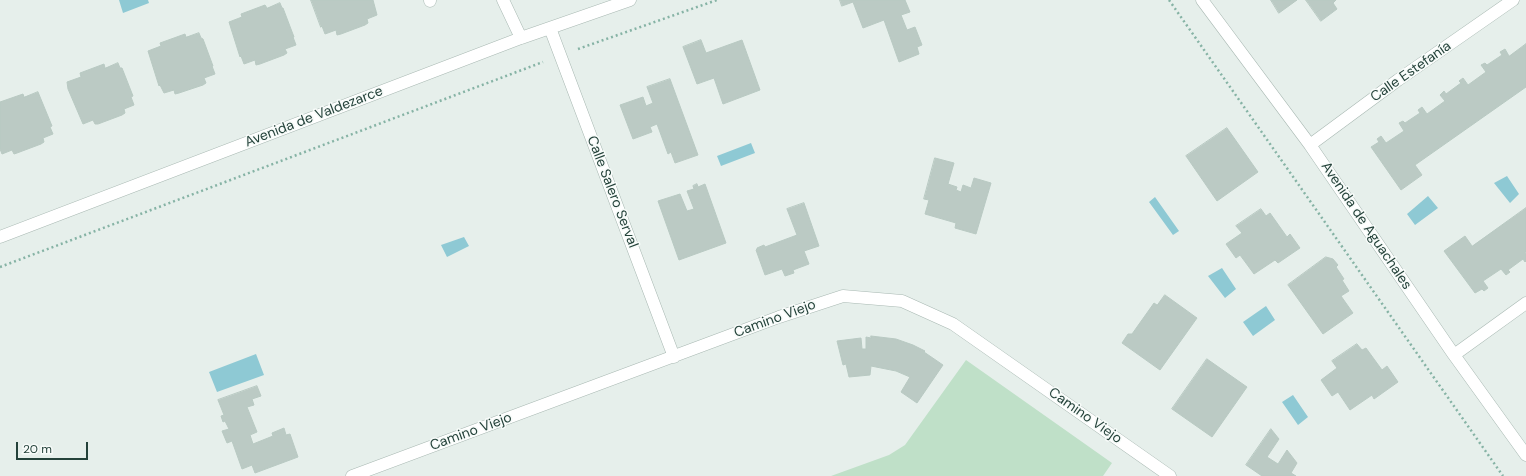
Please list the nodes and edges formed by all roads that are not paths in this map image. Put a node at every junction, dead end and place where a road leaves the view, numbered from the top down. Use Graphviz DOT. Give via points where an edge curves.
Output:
graph roads {
  1 [pos="503,0"];
  2 [pos="630,0"];
  3 [pos="1202,0"];
  4 [pos="1513,0"];
  5 [pos="550,28"];
  6 [pos="521,38"];
  7 [pos="1310,145"];
  8 [pos="0,237"];
  9 [pos="1526,303"];
  10 [pos="1454,355"];
  11 [pos="674,357"];
  12 [pos="1526,455"];
  13 [pos="352,476"];
  14 [pos="1170,476"];
  1 -- 6 [label="street"];
  2 -- 5 [label="street, Avenida de Valdezarce"];
  3 -- 7 [label="street, Avenida de Aguachales"];
  4 -- 7 [label="street, Calle Estefanía"];
  5 -- 6 [label="street, Avenida de Valdezarce"];
  5 -- 11 [label="street, Calle Salero Serval"];
  6 -- 8 [label="street, Avenida de Valdezarce"];
  7 -- 10 [label="street, Avenida de Aguachales"];
  9 -- 10 [label="street"];
  10 -- 12 [label="street, Avenida de Aguachales"];
  11 -- 13 [label="street, Camino Viejo"];
  11 -- 14 [label="street, Camino Viejo" via="843,296 902,301 954,324"];
}
